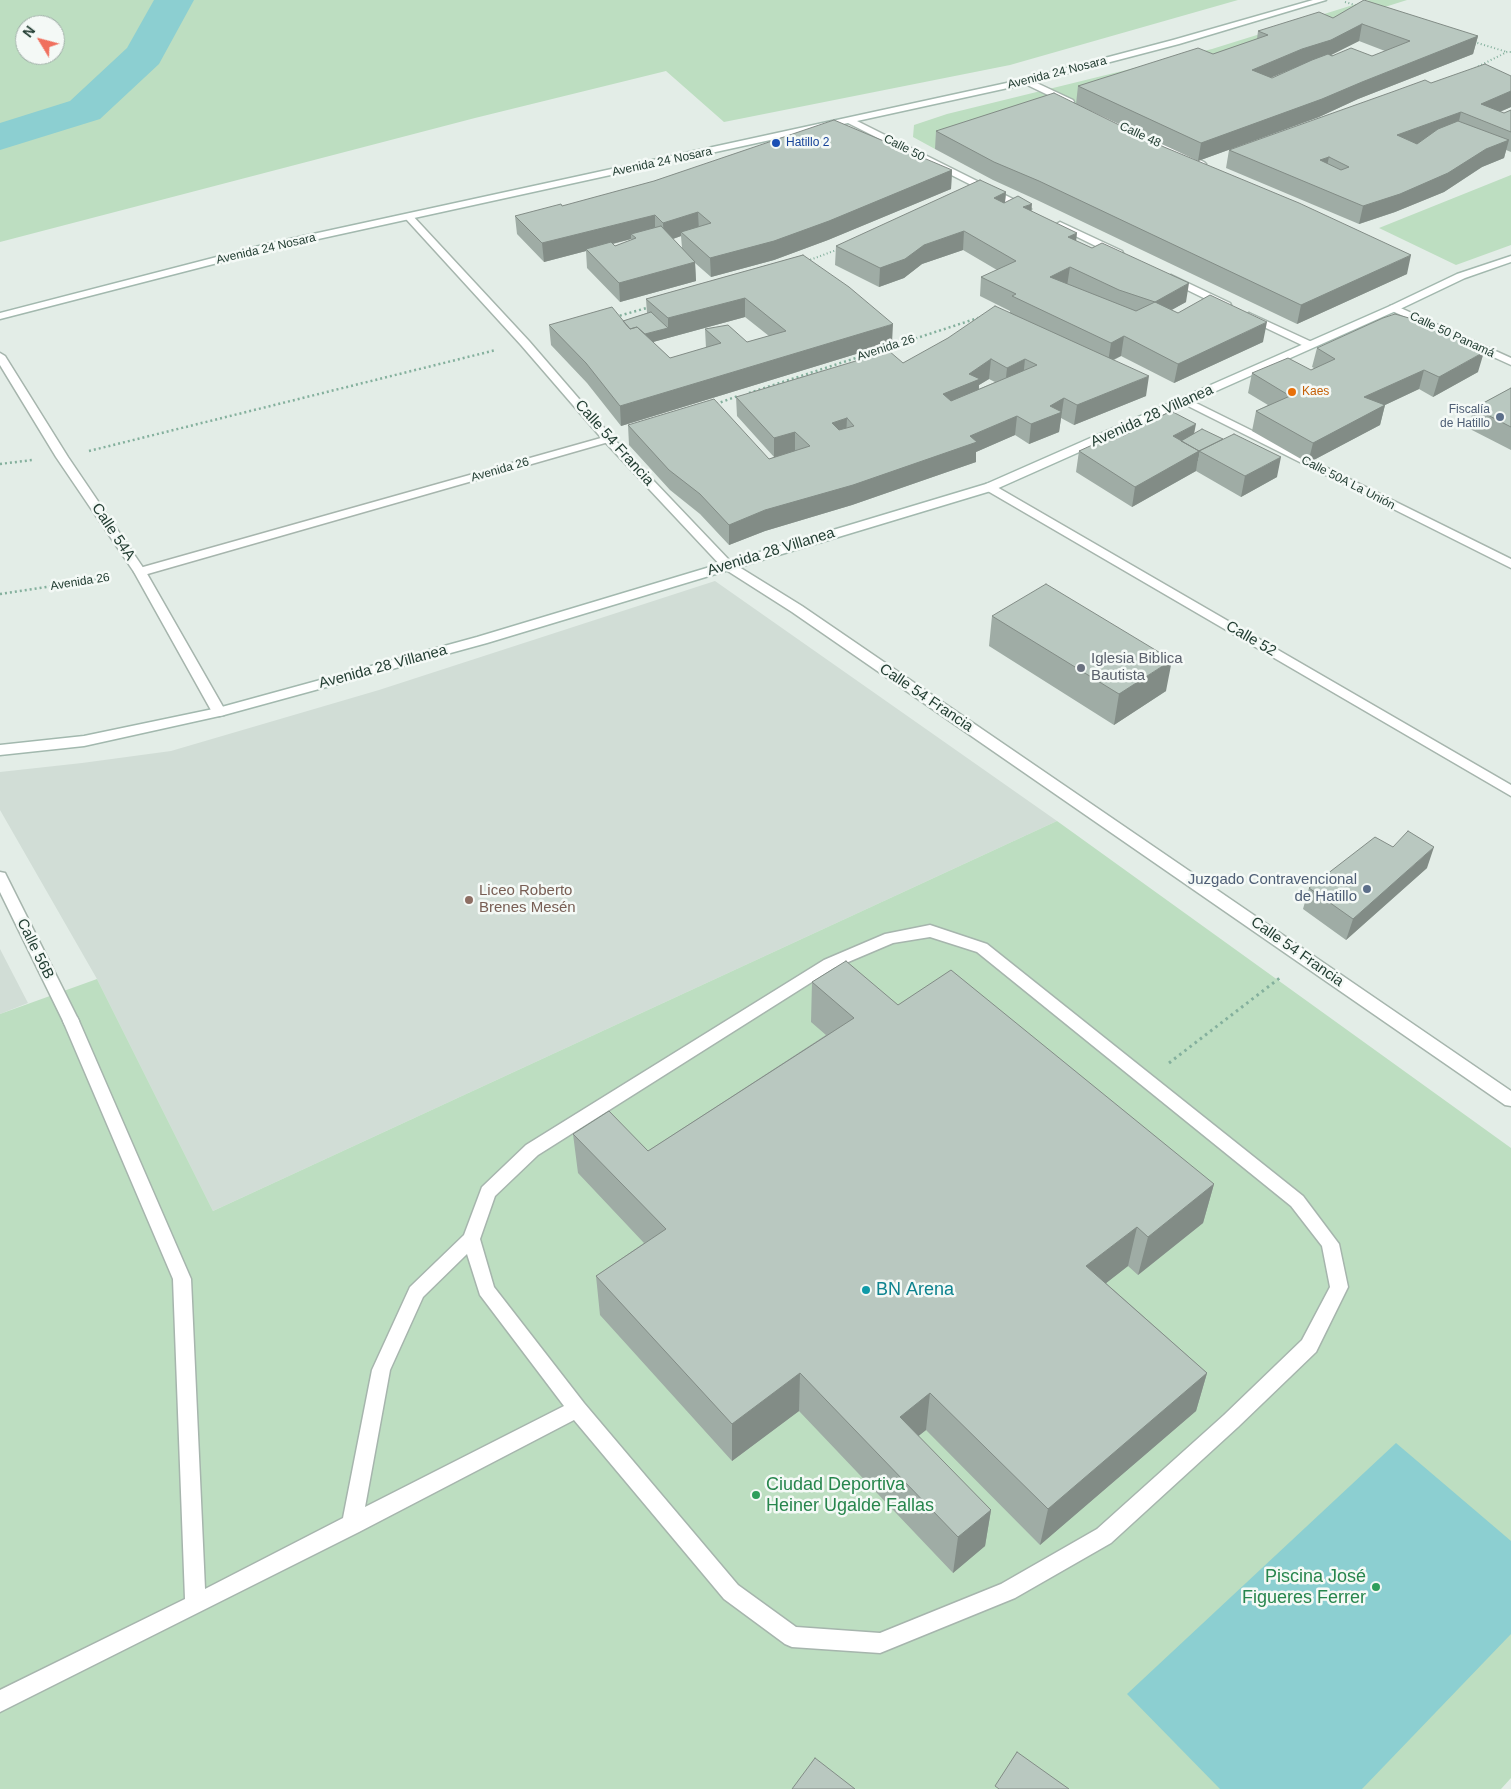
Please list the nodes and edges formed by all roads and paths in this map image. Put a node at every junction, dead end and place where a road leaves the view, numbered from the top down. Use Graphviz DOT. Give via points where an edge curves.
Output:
graph roads {
  1 [pos="1322,0"];
  2 [pos="1337,0"];
  3 [pos="1366,9"];
  4 [pos="1469,40"];
  5 [pos="1507,52"];
  6 [pos="1511,52"];
  7 [pos="1484,71"];
  8 [pos="1026,82"];
  9 [pos="851,120"];
  10 [pos="1211,168"];
  11 [pos="1035,213"];
  12 [pos="409,217"];
  13 [pos="1052,222"];
  14 [pos="1123,256"];
  15 [pos="1511,259"];
  16 [pos="1159,272"];
  17 [pos="1394,308"];
  18 [pos="0,316"];
  19 [pos="982,317"];
  20 [pos="1310,345"];
  21 [pos="0,356"];
  22 [pos="1511,362"];
  23 [pos="748,393"];
  24 [pos="739,396"];
  25 [pos="1186,401"];
  26 [pos="711,405"];
  27 [pos="608,439"];
  28 [pos="990,487"];
  29 [pos="1511,564"];
  30 [pos="727,565"];
  31 [pos="140,572"];
  32 [pos="0,594"];
  33 [pos="220,712"];
  34 [pos="0,750"];
  35 [pos="1511,791"];
  36 [pos="0,877"];
  37 [pos="1306,958"];
  38 [pos="1147,1080"];
  39 [pos="1511,1100"];
  40 [pos="471,1239"];
  41 [pos="576,1409"];
  42 [pos="352,1525"];
  43 [pos="195,1604"];
  44 [pos="0,1701"];
  1 -- 8 [label="street, Avenida 24 Nosara"];
  2 -- 3 [label="path"];
  4 -- 5 [label="path"];
  5 -- 6 [label="path"];
  5 -- 7 [label="path" via="1475,68"];
  8 -- 9 [label="street, Avenida 24 Nosara"];
  8 -- 10 [label="street, Calle 48"];
  9 -- 11 [label="street, Calle 50"];
  9 -- 12 [label="street, Avenida 24 Nosara"];
  12 -- 18 [label="street, Avenida 24 Nosara" via="267,247"];
  12 -- 27 [label="street, Calle 54 Francia"];
  13 -- 14 [label="street"];
  15 -- 17 [label="street, Avenida 28 Villanea" via="1460,276"];
  16 -- 20 [label="street"];
  17 -- 20 [label="street, Avenida 28 Villanea"];
  17 -- 22 [label="street, Calle 50 Panamá"];
  19 -- 23 [label="path, Avenida 26"];
  20 -- 25 [label="street, Avenida 28 Villanea"];
  21 -- 31 [label="street, Calle 54A" via="62,457"];
  24 -- 26 [label="path"];
  25 -- 28 [label="street, Avenida 28 Villanea"];
  25 -- 29 [label="street, Calle 50A La Unión"];
  27 -- 30 [label="street, Calle 54 Francia"];
  27 -- 31 [label="street, Avenida 26"];
  28 -- 30 [label="street, Avenida 28 Villanea"];
  28 -- 35 [label="street, Calle 52"];
  30 -- 33 [label="street, Avenida 28 Villanea" via="482,640"];
  30 -- 37 [label="street, Calle 54 Francia" via="813,620"];
  31 -- 32 [label="path, Avenida 26"];
  31 -- 33 [label="street, Calle 54A"];
  33 -- 34 [label="street, Avenida 28 Villanea" via="84,741"];
  36 -- 43 [label="street, Calle 56B" via="71,1021 182,1278"];
  37 -- 38 [label="path"];
  37 -- 39 [label="street, Calle 54 Francia"];
  38 -- 40 [label="street" via="982,948 930,931 890,938 829,964 532,1150 488,1192"];
  38 -- 41 [label="street" via="1297,1201 1330,1244 1339,1287 1309,1346 1111,1530 1088,1545 1008,1591 880,1643 792,1637 731,1592"];
  40 -- 41 [label="street" via="486,1290"];
  40 -- 42 [label="street" via="416,1292 381,1370"];
  41 -- 42 [label="street"];
  42 -- 43 [label="street"];
  43 -- 44 [label="street"];
}
